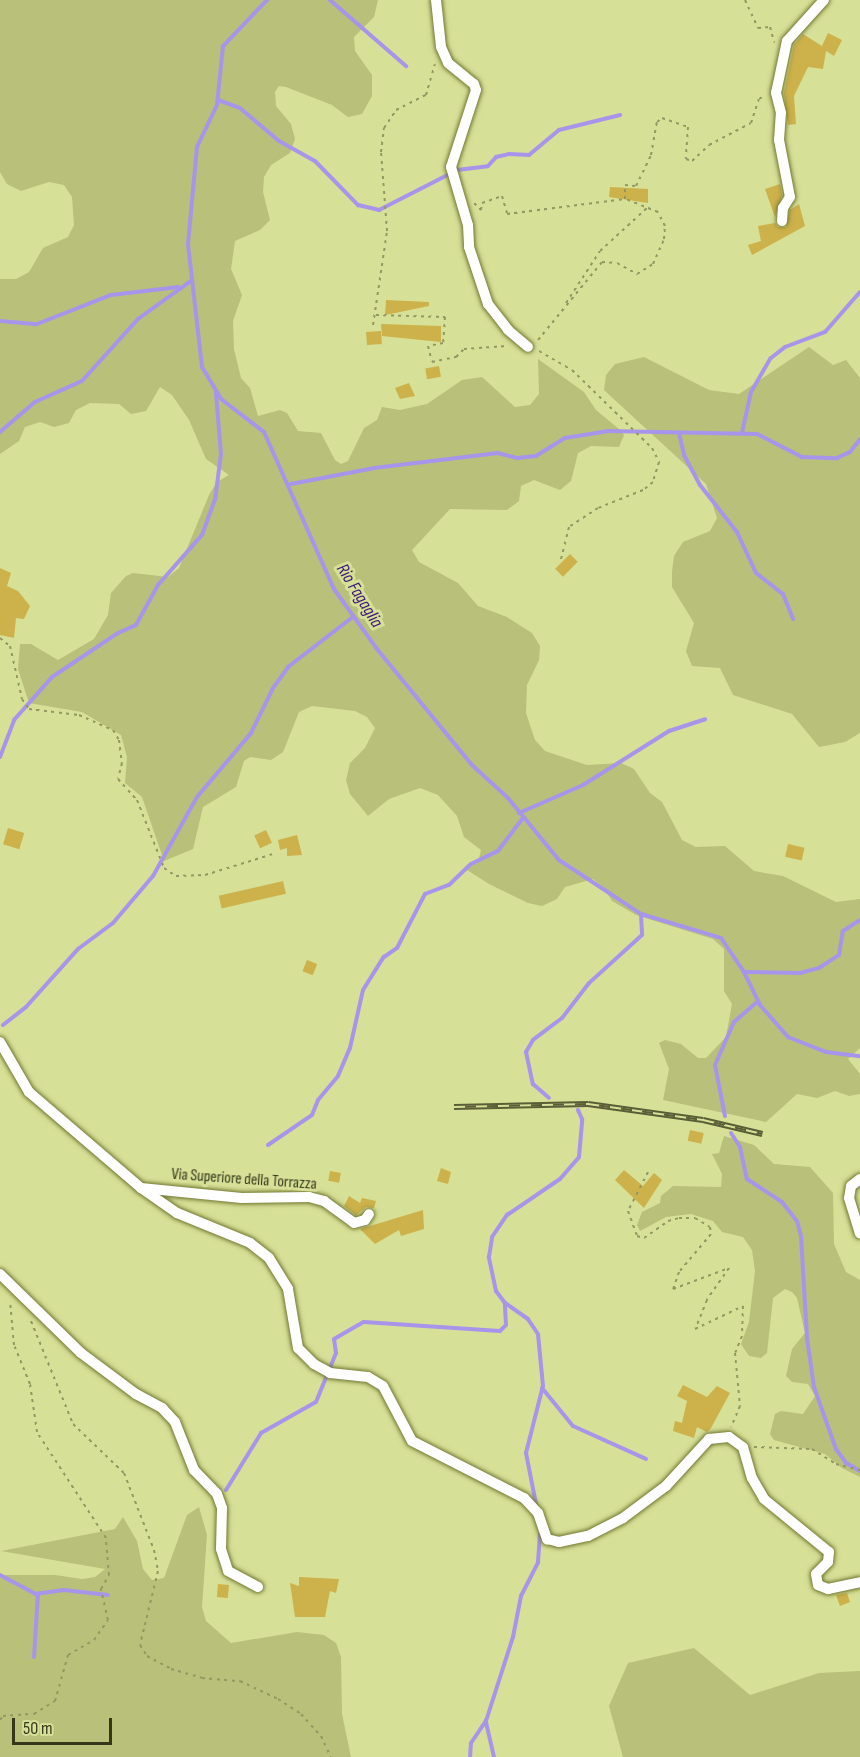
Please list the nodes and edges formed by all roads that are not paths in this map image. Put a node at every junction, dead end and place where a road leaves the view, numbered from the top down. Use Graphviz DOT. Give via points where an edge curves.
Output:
graph roads {
  1 [pos="436,0"];
  2 [pos="824,0"];
  3 [pos="782,221"];
  4 [pos="528,347"];
  5 [pos="0,1042"];
  6 [pos="860,1179"];
  7 [pos="141,1188"];
  8 [pos="369,1214"];
  9 [pos="860,1233"];
  10 [pos="2,1277"];
  11 [pos="860,1582"];
  12 [pos="258,1587"];
  1 -- 4 [label="street" via="441,47 448,63 476,90 455,148 453,183 488,304 508,330"];
  2 -- 3 [label="street" via="787,41 776,93 790,197 783,208"];
  5 -- 7 [label="street, Via Superiore della Torrazza" via="30,1092"];
  6 -- 9 [label="street" via="851,1186 849,1198"];
  7 -- 8 [label="street, Via Superiore della Torrazza" via="242,1198 309,1197 324,1201 354,1223 365,1220"];
  7 -- 11 [label="street, Via Superiore della Torrazza" via="177,1213 250,1243 268,1258 288,1289 298,1348 314,1364 330,1373 368,1377 383,1386 412,1441 524,1498 552,1541 588,1536 623,1518 666,1486 709,1438 734,1438 743,1447 752,1478 764,1499 829,1552 828,1562 816,1574 818,1585 828,1589"];
  10 -- 12 [label="street" via="81,1353 136,1395 162,1408 175,1422 194,1470 217,1494 222,1508 221,1549 228,1572"];
}
